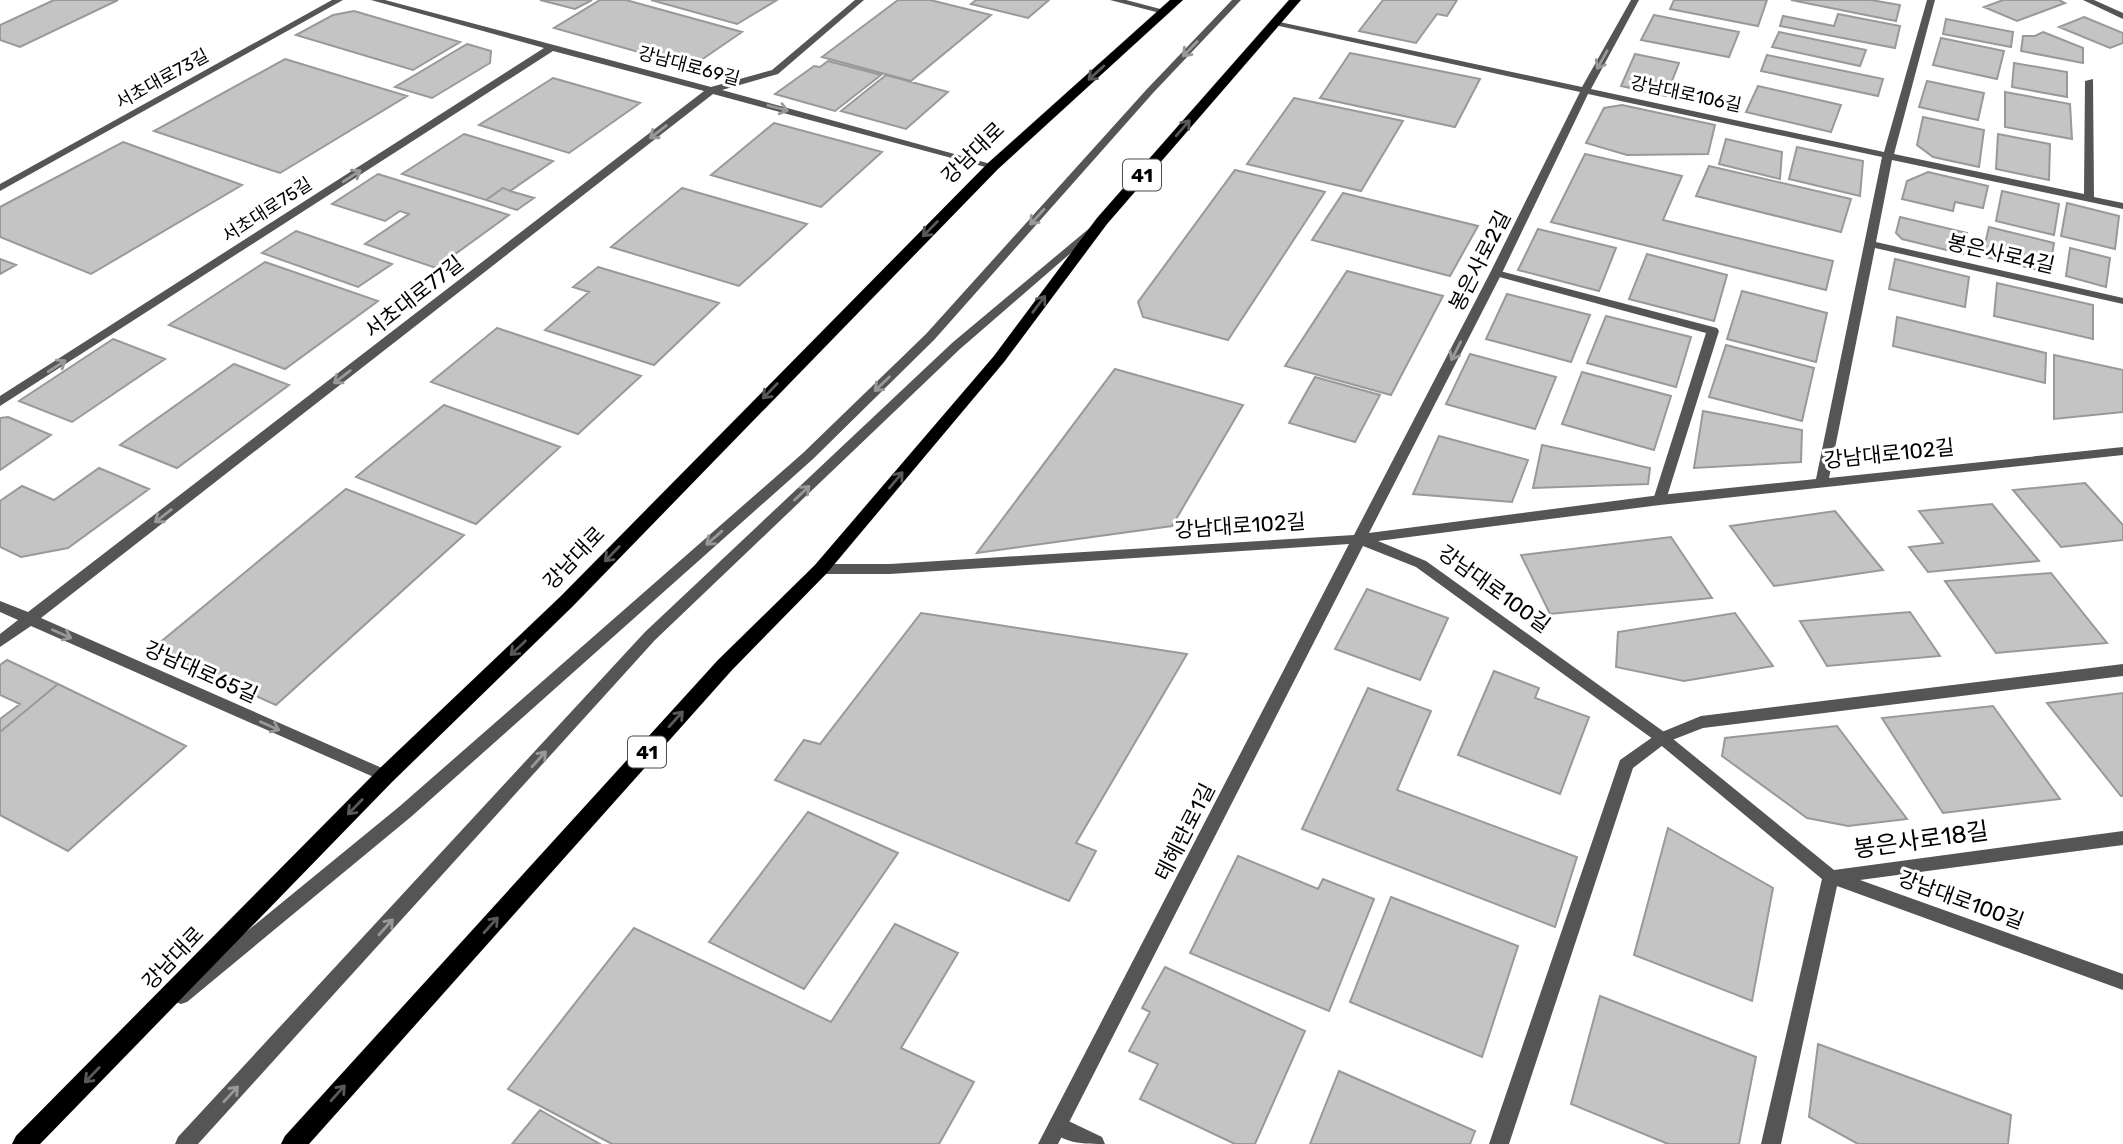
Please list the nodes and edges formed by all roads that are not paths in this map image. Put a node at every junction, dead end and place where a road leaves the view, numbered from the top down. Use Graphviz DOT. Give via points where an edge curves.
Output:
graph roads {
  1 [pos="340,0"];
  2 [pos="375,0"];
  3 [pos="860,0"];
  4 [pos="1114,0"];
  5 [pos="1177,0"];
  6 [pos="1237,0"];
  7 [pos="1295,0"];
  8 [pos="1635,0"];
  9 [pos="1931,0"];
  10 [pos="2087,0"];
  11 [pos="1164,11"];
  12 [pos="2123,16"];
  13 [pos="1275,24"];
  14 [pos="553,47"];
  15 [pos="2090,80"];
  16 [pos="712,90"];
  17 [pos="1585,91"];
  18 [pos="1888,155"];
  19 [pos="993,166"];
  20 [pos="0,188"];
  21 [pos="2089,199"];
  22 [pos="2123,206"];
  23 [pos="1102,221"];
  24 [pos="1870,244"];
  25 [pos="1496,273"];
  26 [pos="2123,301"];
  27 [pos="0,402"];
  28 [pos="2123,451"];
  29 [pos="1822,481"];
  30 [pos="1660,500"];
  31 [pos="1360,539"];
  32 [pos="821,569"];
  33 [pos="0,606"];
  34 [pos="29,619"];
  35 [pos="0,642"];
  36 [pos="2123,670"];
  37 [pos="1662,738"];
  38 [pos="385,776"];
  39 [pos="2123,838"];
  40 [pos="1831,877"];
  41 [pos="2123,982"];
  42 [pos="120,1046"];
  43 [pos="1058,1125"];
  44 [pos="24,1144"];
  45 [pos="185,1144"];
  46 [pos="293,1144"];
  47 [pos="1048,1144"];
  48 [pos="1095,1144"];
  49 [pos="1499,1144"];
  50 [pos="1771,1144"];
  1 -- 20 [label="street, 서초대로73길"];
  2 -- 14 [label="street, 강남대로69길"];
  3 -- 16 [label="street, 서초대로77길" via="775,72"];
  4 -- 11 [label="street"];
  5 -- 11 [label="main road, 강남대로"];
  6 -- 42 [label="street, one-way" via="930,337 808,456 406,811"];
  7 -- 13 [label="main road, 41"];
  8 -- 17 [label="street, 봉은사로2길, one-way"];
  9 -- 18 [label="street"];
  10 -- 12 [label="street"];
  11 -- 19 [label="main road, 강남대로, one-way"];
  13 -- 17 [label="street, 강남대로106길"];
  23 -- 13 [label="main road, 41, one-way"];
  14 -- 16 [label="street, 강남대로69길"];
  27 -- 14 [label="street, 서초대로75길, one-way"];
  15 -- 21 [label="street"];
  16 -- 19 [label="street, 강남대로69길, one-way"];
  16 -- 34 [label="street, 서초대로77길, one-way"];
  17 -- 18 [label="street, 강남대로106길"];
  17 -- 25 [label="street, 봉은사로2길"];
  18 -- 21 [label="street, 강남대로106길"];
  18 -- 24 [label="street"];
  19 -- 38 [label="main road, 강남대로, one-way" via="567,601"];
  21 -- 22 [label="street, 강남대로106길"];
  32 -- 23 [label="main road, 41, one-way" via="999,359"];
  45 -- 23 [label="street, one-way" via="650,636 956,346"];
  24 -- 26 [label="street, 봉은사로4길"];
  24 -- 29 [label="street"];
  25 -- 30 [label="street" via="1713,331"];
  25 -- 31 [label="street, 봉은사로2길, one-way"];
  28 -- 29 [label="street, 강남대로102길"];
  29 -- 30 [label="street, 강남대로102길"];
  30 -- 31 [label="street, 강남대로102길"];
  31 -- 32 [label="street, 강남대로102길" via="890,569"];
  31 -- 37 [label="street, 강남대로100길" via="1421,564"];
  31 -- 43 [label="street, 테헤란로1길"];
  46 -- 32 [label="main road, 41, one-way" via="726,665"];
  33 -- 34 [label="street, 강남대로65길"];
  34 -- 35 [label="street, 서초대로77길"];
  34 -- 38 [label="street, 강남대로65길, one-way"];
  36 -- 37 [label="street" via="1701,722"];
  37 -- 40 [label="street, 강남대로100길"];
  37 -- 49 [label="street" via="1626,764"];
  38 -- 42 [label="main road, 강남대로, one-way"];
  39 -- 40 [label="street, 봉은사로18길"];
  40 -- 41 [label="street, 강남대로100길"];
  40 -- 50 [label="street, 봉은사로18길"];
  42 -- 44 [label="main road, 강남대로, one-way"];
  43 -- 47 [label="street, 테헤란로1길"];
  43 -- 48 [label="street"];
}
